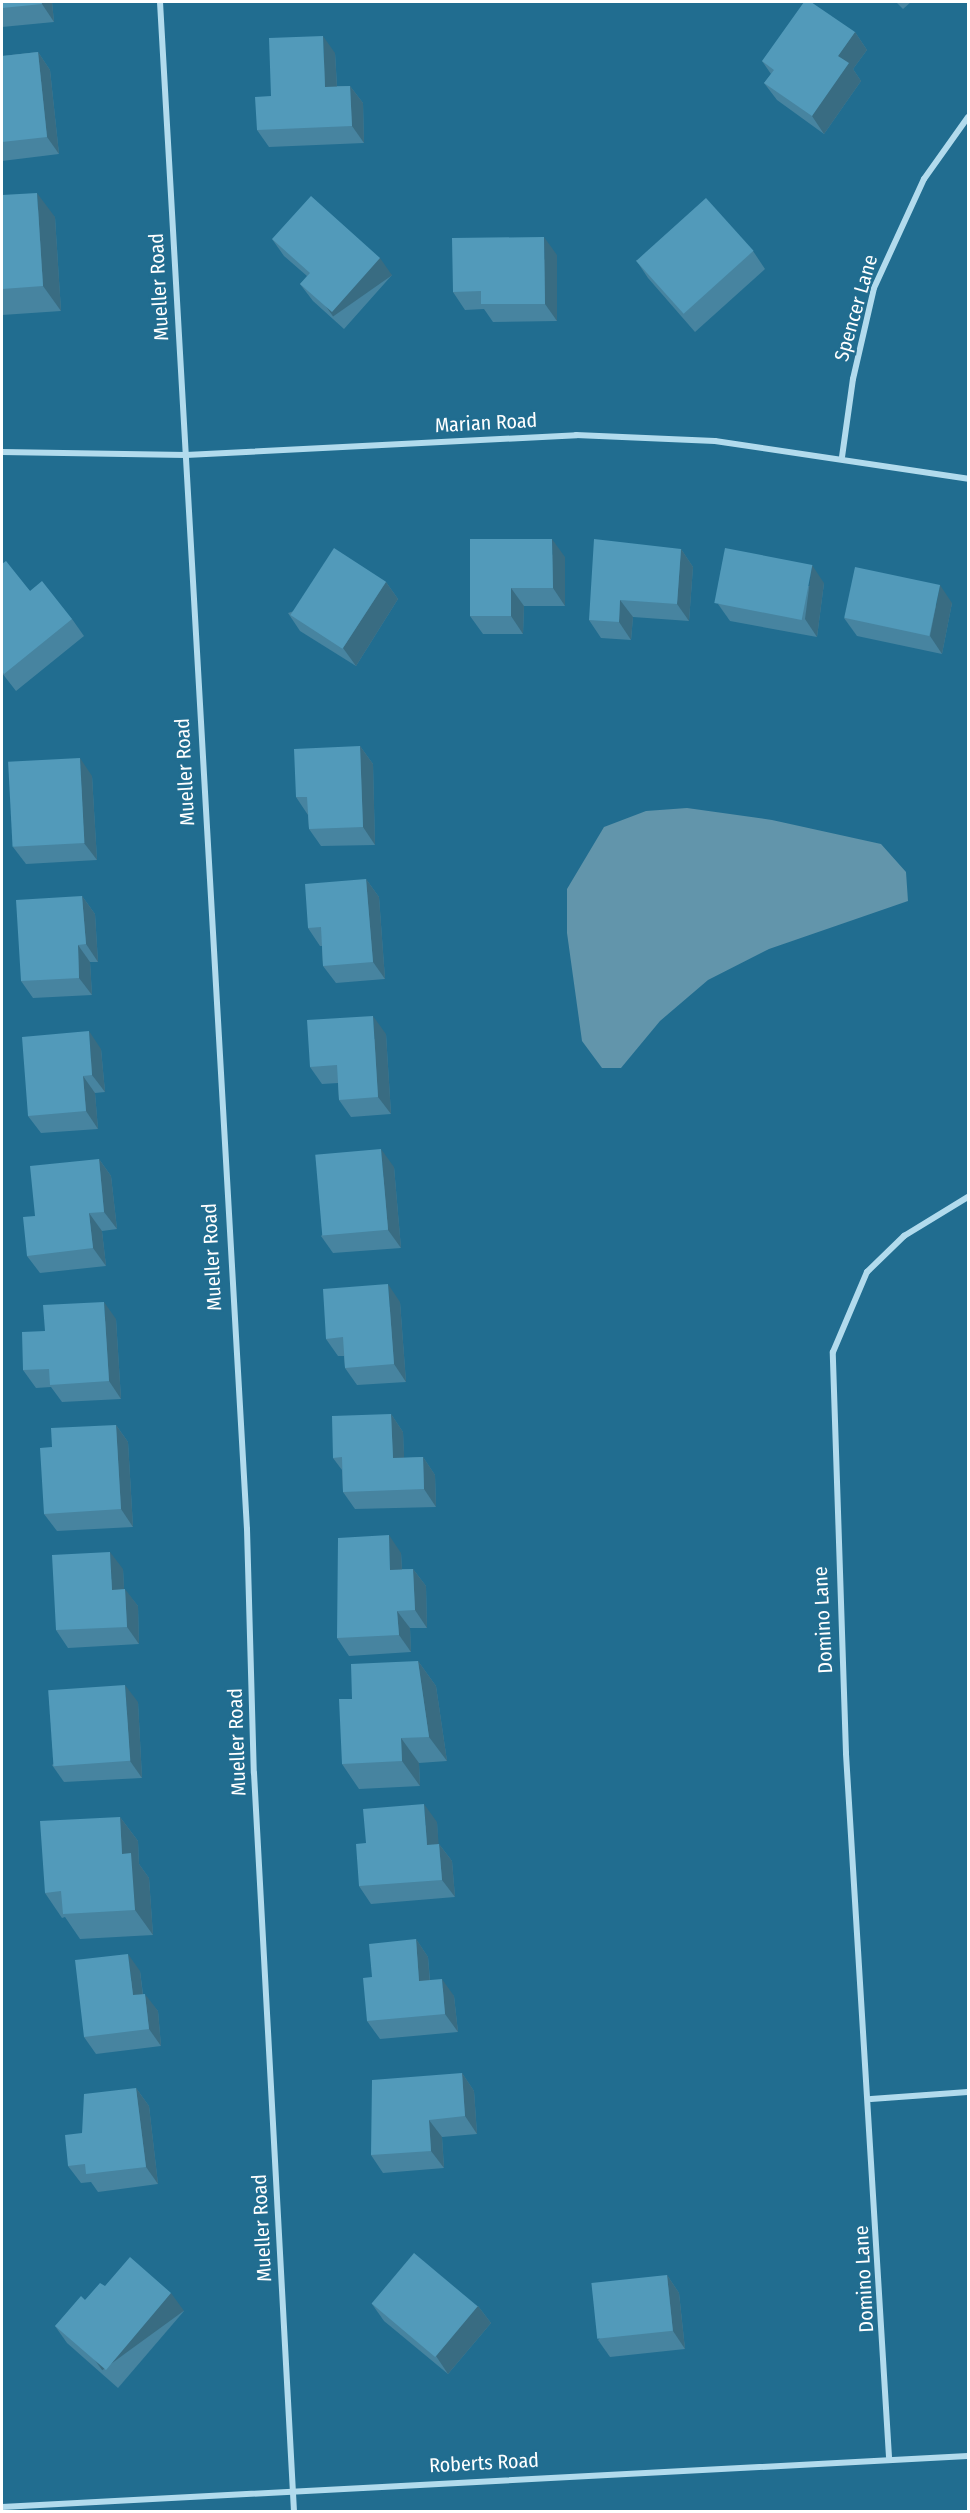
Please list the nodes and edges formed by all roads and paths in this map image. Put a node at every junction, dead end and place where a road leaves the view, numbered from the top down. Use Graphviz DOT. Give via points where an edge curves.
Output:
graph roads {
  1 [pos="160,2"];
  2 [pos="969,117"];
  3 [pos="2,452"];
  4 [pos="186,455"];
  5 [pos="842,457"];
  6 [pos="969,479"];
  7 [pos="969,1197"];
  8 [pos="969,2092"];
  9 [pos="871,2099"];
  10 [pos="969,2456"];
  11 [pos="889,2457"];
  12 [pos="293,2490"];
  13 [pos="2,2506"];
  14 [pos="294,2511"];
  1 -- 4 [label="street, Mueller Road"];
  2 -- 5 [label="street, Spencer Lane" via="924,179 874,288 853,379"];
  3 -- 4 [label="street, Marian Road"];
  4 -- 5 [label="street, Marian Road" via="576,435 715,441"];
  4 -- 12 [label="street, Mueller Road" via="247,1529 254,1773"];
  5 -- 6 [label="street, Marian Road"];
  7 -- 9 [label="street, Domino Lane" via="904,1236 867,1272 833,1352 846,1754"];
  8 -- 9 [label="street"];
  9 -- 11 [label="street, Domino Lane"];
  10 -- 11 [label="street, Roberts Road"];
  11 -- 12 [label="street, Roberts Road"];
  12 -- 13 [label="street, Roberts Road"];
  12 -- 14 [label="street, Mueller Road"];
}
